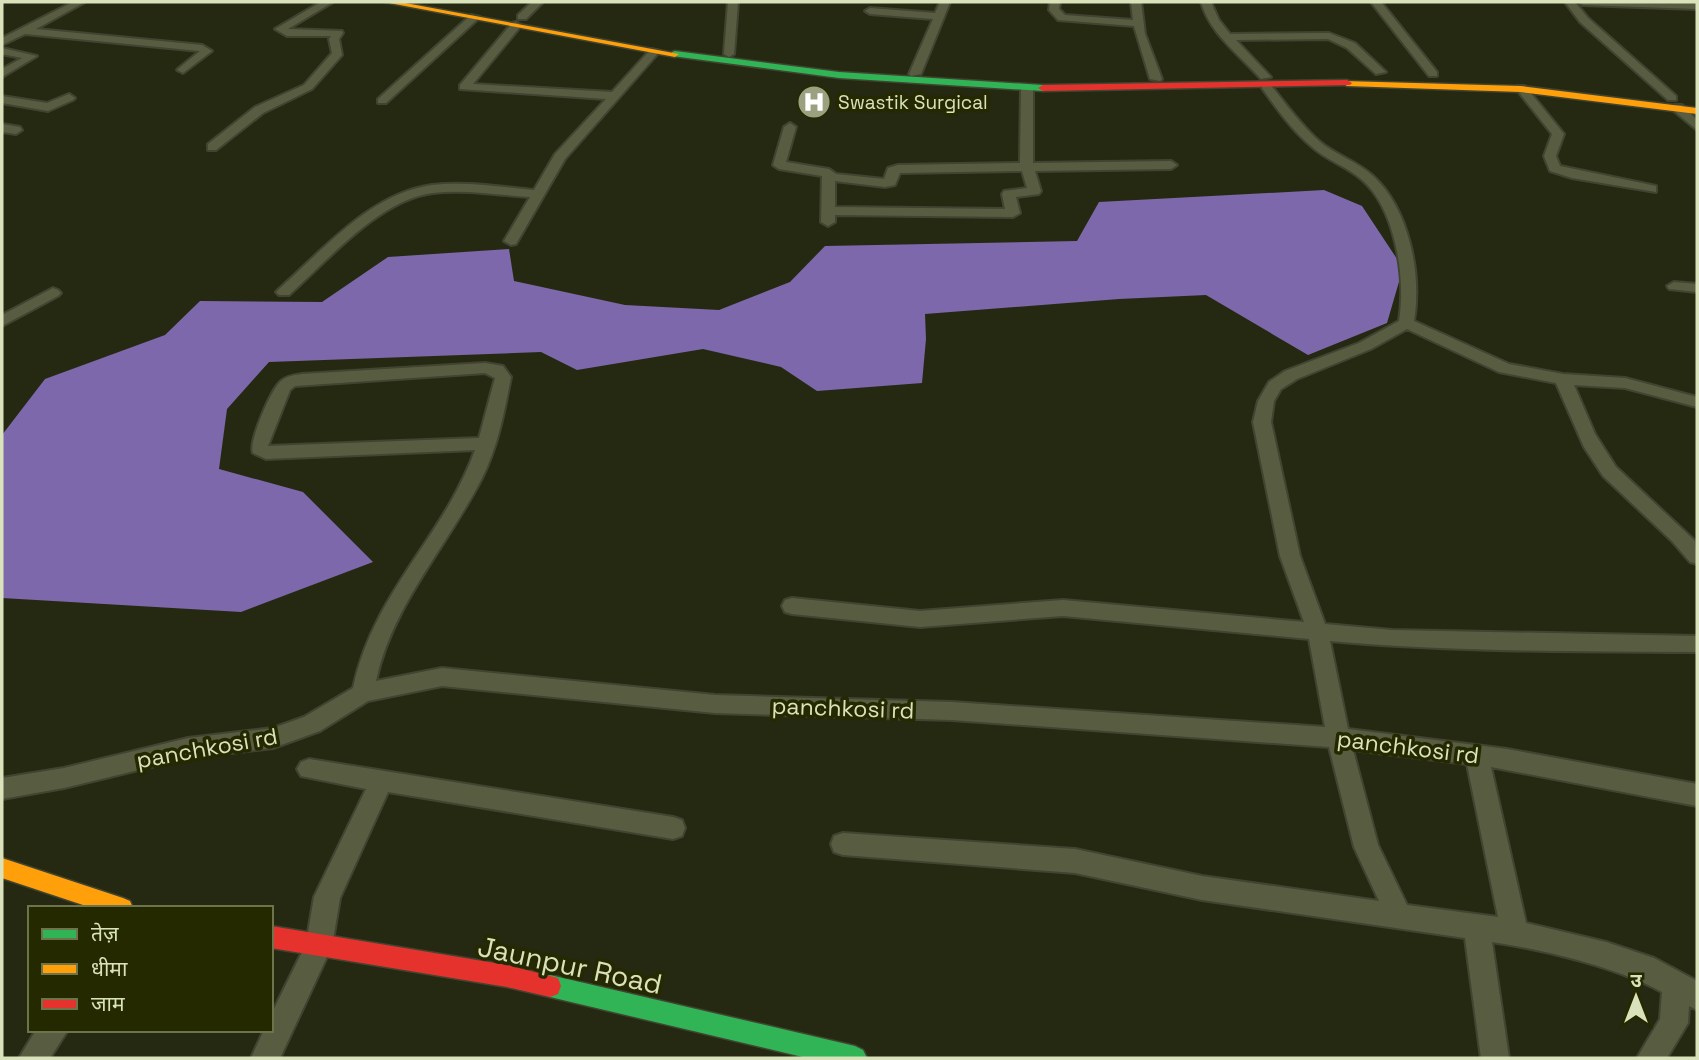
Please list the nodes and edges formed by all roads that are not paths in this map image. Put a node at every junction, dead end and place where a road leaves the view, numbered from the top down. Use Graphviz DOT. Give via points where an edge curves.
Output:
graph roads {
  1 [pos="80,2"];
  2 [pos="328,2"];
  3 [pos="388,2"];
  4 [pos="437,2"];
  5 [pos="538,2"];
  6 [pos="733,2"];
  7 [pos="945,2"];
  8 [pos="1055,2"];
  9 [pos="1136,2"];
  10 [pos="1206,2"];
  11 [pos="1376,2"];
  12 [pos="1570,2"];
  13 [pos="1583,2"];
  14 [pos="1697,6"];
  15 [pos="864,7"];
  16 [pos="939,16"];
  17 [pos="475,18"];
  18 [pos="519,21"];
  19 [pos="1138,23"];
  20 [pos="25,31"];
  21 [pos="1228,37"];
  22 [pos="2,41"];
  23 [pos="2,51"];
  24 [pos="655,51"];
  25 [pos="729,54"];
  26 [pos="183,70"];
  27 [pos="1380,72"];
  28 [pos="2,74"];
  29 [pos="915,74"];
  30 [pos="1433,74"];
  31 [pos="1156,79"];
  32 [pos="1265,81"];
  33 [pos="1027,88"];
  34 [pos="1521,88"];
  35 [pos="614,96"];
  36 [pos="69,98"];
  37 [pos="2,100"];
  38 [pos="382,102"];
  39 [pos="1697,102"];
  40 [pos="1675,103"];
  41 [pos="1697,111"];
  42 [pos="790,127"];
  43 [pos="1697,127"];
  44 [pos="2,128"];
  45 [pos="16,130"];
  46 [pos="212,147"];
  47 [pos="1171,165"];
  48 [pos="1026,167"];
  49 [pos="831,177"];
  50 [pos="1651,189"];
  51 [pos="538,194"];
  52 [pos="511,241"];
  53 [pos="1674,286"];
  54 [pos="1697,288"];
  55 [pos="284,292"];
  56 [pos="53,293"];
  57 [pos="2,321"];
  58 [pos="1406,323"];
  59 [pos="1563,379"];
  60 [pos="1697,403"];
  61 [pos="488,444"];
  62 [pos="1697,557"];
  63 [pos="792,606"];
  64 [pos="1318,631"];
  65 [pos="1697,644"];
  66 [pos="363,693"];
  67 [pos="1338,738"];
  68 [pos="1477,756"];
  69 [pos="309,769"];
  70 [pos="381,782"];
  71 [pos="2,789"];
  72 [pos="1697,795"];
  73 [pos="673,828"];
  74 [pos="843,844"];
  75 [pos="3,869"];
  76 [pos="117,906"];
  77 [pos="1399,915"];
  78 [pos="1477,927"];
  79 [pos="1515,934"];
  80 [pos="273,937"];
  81 [pos="319,946"];
  82 [pos="1687,991"];
  83 [pos="52,1032"];
  84 [pos="33,1058"];
  85 [pos="265,1058"];
  86 [pos="855,1058"];
  87 [pos="1494,1058"];
  88 [pos="1651,1058"];
  1 -- 20 [label="street"];
  2 -- 46 [label="street" via="280,29 338,33 334,39 338,53 329,66 309,87 259,110"];
  3 -- 17 [label="main road"];
  4 -- 18 [label="main road"];
  5 -- 18 [label="street"];
  6 -- 25 [label="street"];
  7 -- 16 [label="street"];
  8 -- 19 [label="street" via="1054,10 1062,18"];
  9 -- 19 [label="street"];
  10 -- 21 [label="street" via="1207,11"];
  11 -- 30 [label="street"];
  12 -- 40 [label="street"];
  13 -- 14 [label="street"];
  15 -- 16 [label="street"];
  16 -- 29 [label="street"];
  17 -- 18 [label="main road"];
  17 -- 38 [label="street"];
  18 -- 24 [label="main road"];
  18 -- 25 [label="main road"];
  18 -- 35 [label="street" via="464,88"];
  19 -- 31 [label="street"];
  20 -- 22 [label="street"];
  20 -- 26 [label="street" via="207,51"];
  21 -- 27 [label="street" via="1329,36 1348,42"];
  21 -- 32 [label="street"];
  23 -- 28 [label="street" via="33,56"];
  24 -- 33 [label="main road" via="883,79"];
  24 -- 35 [label="street"];
  25 -- 29 [label="main road"];
  27 -- 30 [label="main road"];
  27 -- 32 [label="main road"];
  29 -- 31 [label="main road"];
  30 -- 40 [label="main road" via="1538,80"];
  31 -- 32 [label="main road"];
  32 -- 33 [label="main road"];
  32 -- 34 [label="main road"];
  32 -- 58 [label="street" via="1298,127 1382,194 1406,266 1410,310"];
  33 -- 48 [label="street"];
  34 -- 40 [label="main road"];
  34 -- 50 [label="street" via="1558,134 1550,156 1555,168"];
  35 -- 51 [label="street" via="560,157"];
  36 -- 37 [label="street" via="48,107"];
  39 -- 40 [label="main road"];
  40 -- 41 [label="main road"];
  40 -- 43 [label="street"];
  42 -- 49 [label="street" via="779,165 823,170"];
  44 -- 45 [label="street"];
  47 -- 48 [label="street"];
  48 -- 49 [label="street" via="898,169 885,183"];
  48 -- 49 [label="street" via="1034,191 1009,194 1013,213 828,217"];
  51 -- 52 [label="street"];
  51 -- 55 [label="street" via="444,188 400,197"];
  53 -- 54 [label="street"];
  56 -- 57 [label="street"];
  58 -- 59 [label="street" via="1505,368"];
  58 -- 64 [label="street" via="1291,375 1266,401 1262,422 1277,505"];
  59 -- 60 [label="street" via="1625,383"];
  59 -- 62 [label="street" via="1605,467 1686,541"];
  61 -- 61 [label="street" via="266,453 259,449 289,382 485,368 497,370 503,377"];
  61 -- 66 [label="street" via="473,479 396,599 366,673"];
  63 -- 64 [label="street" via="920,619 1063,608"];
  64 -- 65 [label="street" via="1392,638"];
  64 -- 67 [label="street"];
  66 -- 67 [label="street, panchkosi rd" via="442,677 715,704 952,711"];
  66 -- 71 [label="street, panchkosi rd" via="312,724 273,738 188,748"];
  67 -- 68 [label="street, panchkosi rd"];
  67 -- 77 [label="street" via="1366,847"];
  68 -- 72 [label="street, panchkosi rd"];
  68 -- 79 [label="street"];
  69 -- 70 [label="street"];
  70 -- 73 [label="street"];
  70 -- 81 [label="street" via="327,897"];
  74 -- 77 [label="street" via="1074,861 1202,888"];
  75 -- 76 [label="main road"];
  77 -- 78 [label="street"];
  78 -- 79 [label="street"];
  78 -- 87 [label="street"];
  79 -- 82 [label="street" via="1606,955 1644,968"];
  80 -- 81 [label="main road, Jaunpur Road"];
  81 -- 85 [label="street"];
  81 -- 86 [label="main road, Jaunpur Road" via="507,976"];
  82 -- 88 [label="street" via="1674,1023"];
  83 -- 84 [label="street"];
}
